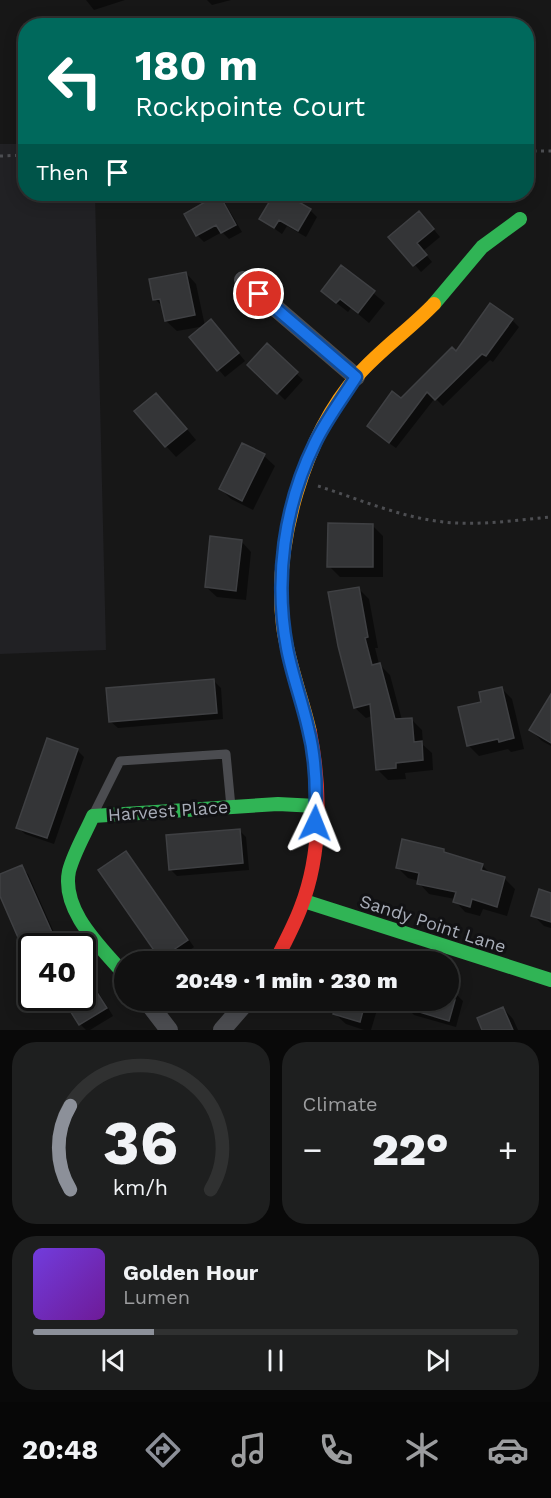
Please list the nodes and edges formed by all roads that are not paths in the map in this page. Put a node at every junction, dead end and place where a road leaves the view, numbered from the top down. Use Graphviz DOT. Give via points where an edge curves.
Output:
graph roads {
  1 [pos="520,219"];
  2 [pos="243,280"];
  3 [pos="356,377"];
  4 [pos="316,806"];
  5 [pos="231,807"];
  6 [pos="93,816"];
  7 [pos="304,901"];
  8 [pos="279,951"];
  9 [pos="114,961"];
  10 [pos="551,980"];
  11 [pos="154,1011"];
  12 [pos="238,1011"];
  13 [pos="169,1030"];
  14 [pos="222,1030"];
  1 -- 3 [label="street" via="478,251 439,300"];
  2 -- 3 [label="street"];
  3 -- 4 [label="street" via="328,419 300,479 282,562 287,650 313,753"];
  4 -- 5 [label="street, Harvest Place"];
  4 -- 7 [label="street" via="311,870"];
  5 -- 6 [label="street, Harvest Place"];
  5 -- 6 [label="lane" via="226,754 120,761"];
  6 -- 9 [label="street, Harvest Place" via="67,882 78,915"];
  7 -- 8 [label="street"];
  7 -- 10 [label="street, Sandy Point Lane"];
  11 -- 13 [label="street"];
  12 -- 14 [label="street"];
}
